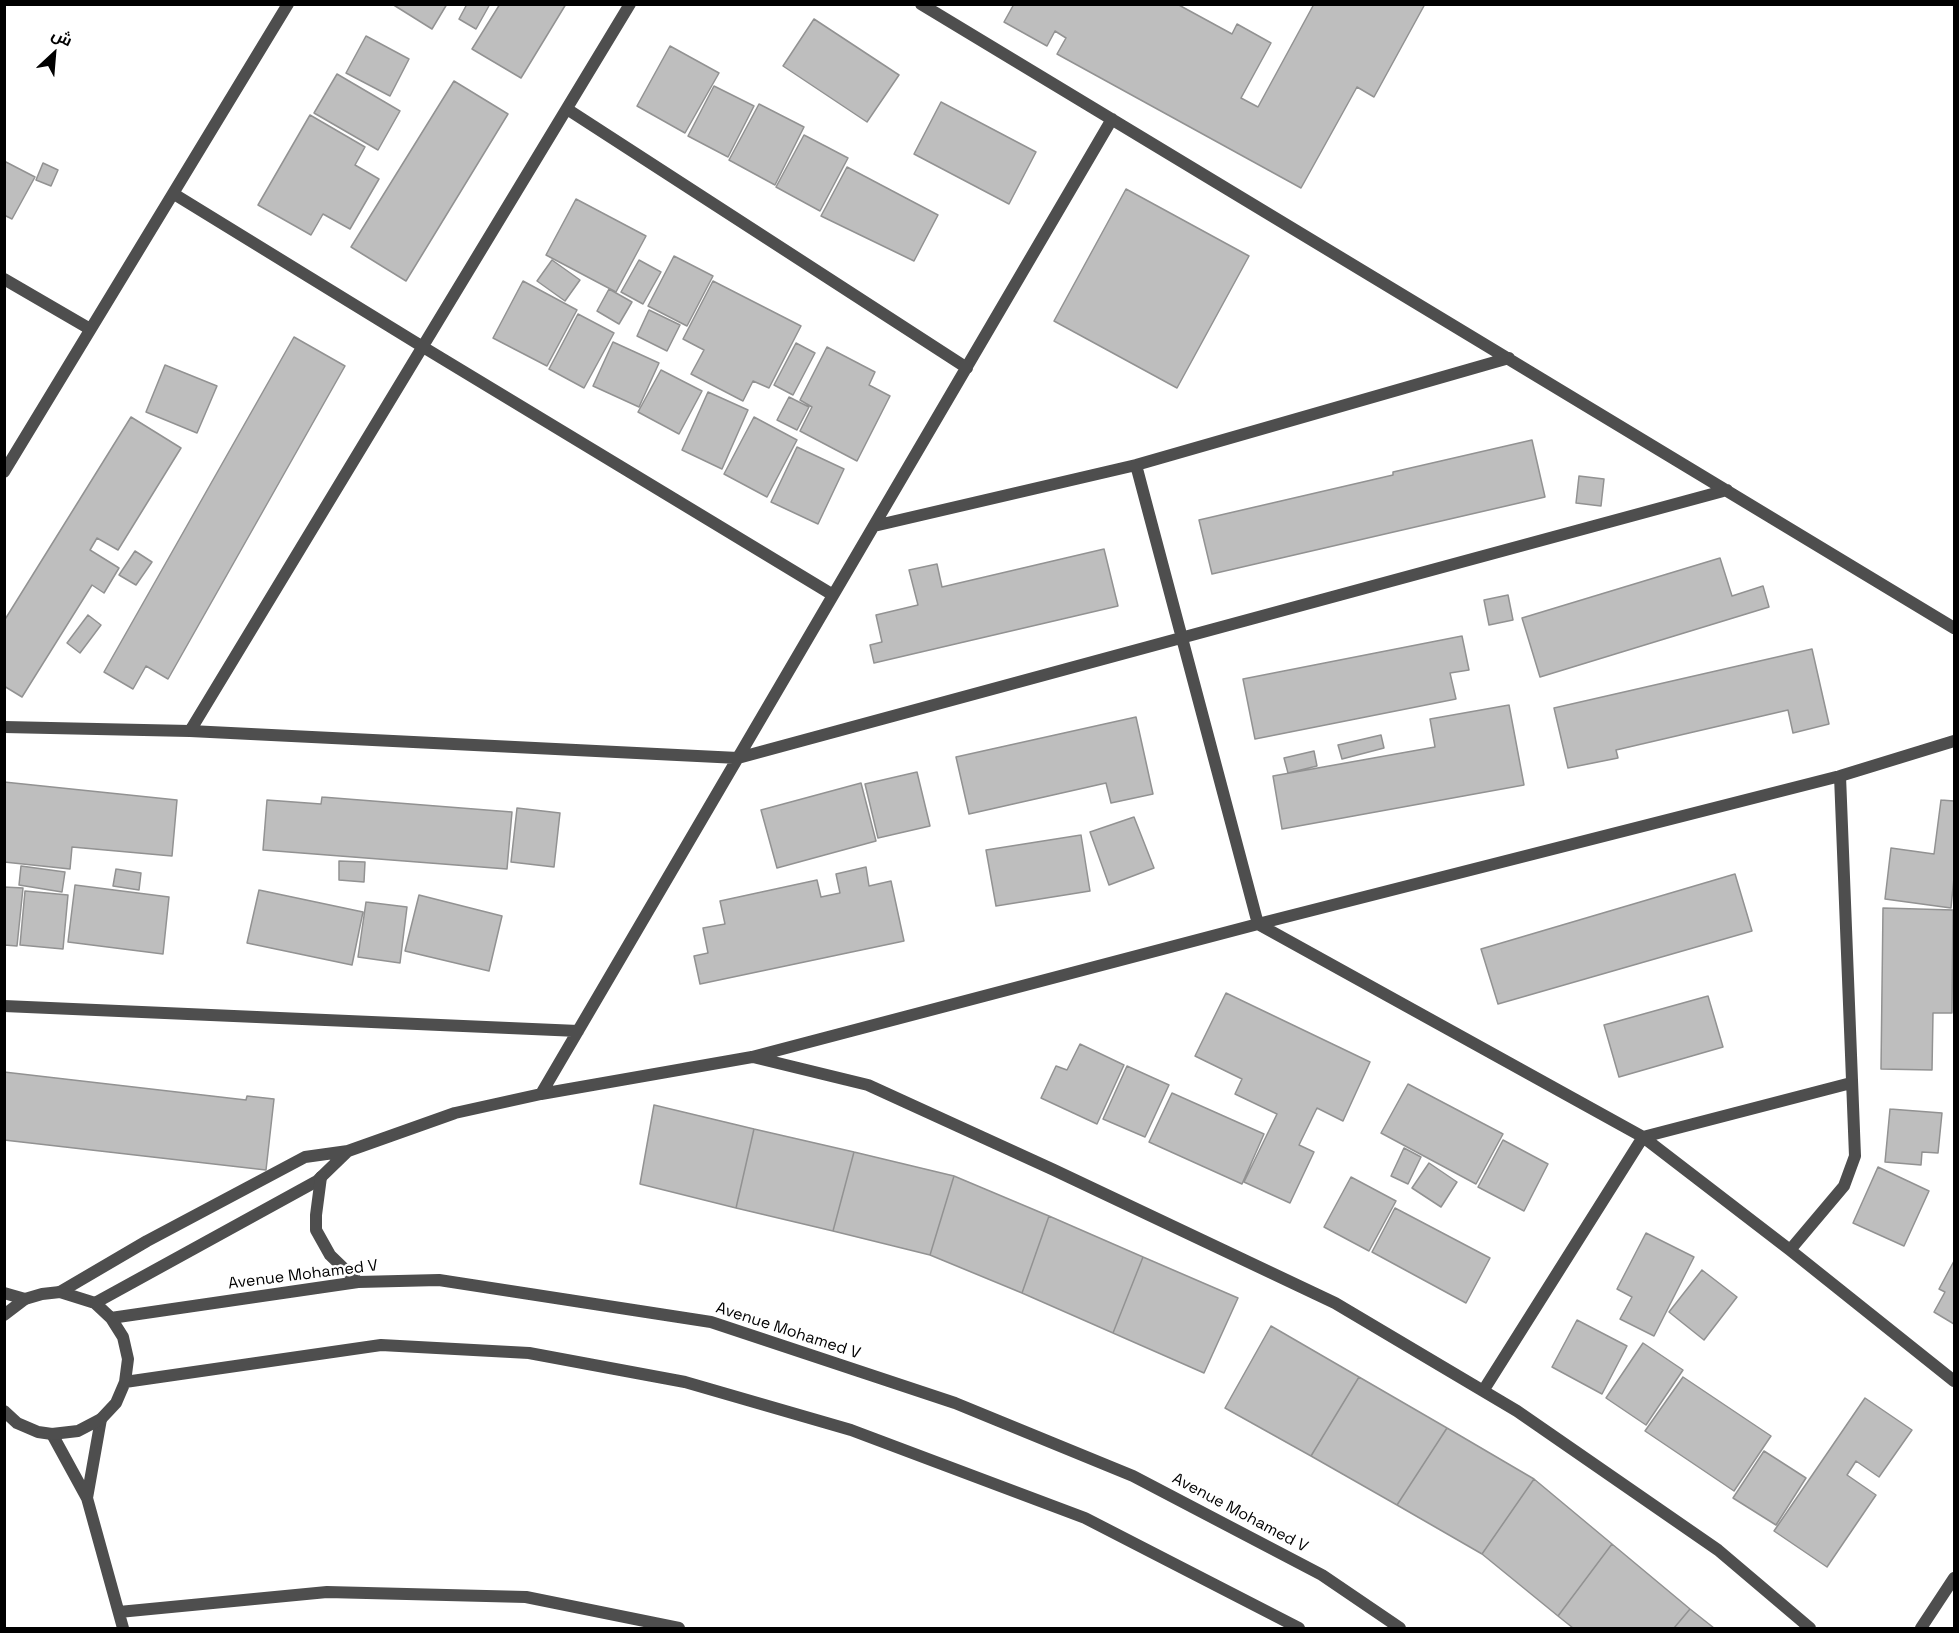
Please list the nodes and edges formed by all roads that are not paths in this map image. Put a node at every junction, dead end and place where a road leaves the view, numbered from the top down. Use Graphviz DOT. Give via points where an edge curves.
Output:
graph roads {
  1 [pos="288,4"];
  2 [pos="630,4"];
  3 [pos="921,4"];
  4 [pos="567,109"];
  5 [pos="1112,119"];
  6 [pos="174,194"];
  7 [pos="4,279"];
  8 [pos="90,329"];
  9 [pos="423,347"];
  10 [pos="1509,358"];
  11 [pos="967,368"];
  12 [pos="1136,465"];
  13 [pos="4,472"];
  14 [pos="1727,490"];
  15 [pos="874,526"];
  16 [pos="833,595"];
  17 [pos="1954,628"];
  18 [pos="1181,638"];
  19 [pos="4,728"];
  20 [pos="190,731"];
  21 [pos="1954,741"];
  22 [pos="738,758"];
  23 [pos="1840,776"];
  24 [pos="1258,924"];
  25 [pos="4,1006"];
  26 [pos="578,1031"];
  27 [pos="752,1057"];
  28 [pos="1851,1083"];
  29 [pos="541,1094"];
  30 [pos="1643,1137"];
  31 [pos="348,1151"];
  32 [pos="321,1177"];
  33 [pos="1790,1250"];
  34 [pos="358,1282"];
  35 [pos="60,1292"];
  36 [pos="4,1293"];
  37 [pos="25,1299"];
  38 [pos="95,1303"];
  39 [pos="4,1315"];
  40 [pos="111,1318"];
  41 [pos="1954,1381"];
  42 [pos="125,1382"];
  43 [pos="1483,1390"];
  44 [pos="4,1411"];
  45 [pos="101,1419"];
  46 [pos="52,1434"];
  47 [pos="87,1497"];
  48 [pos="1954,1578"];
  49 [pos="119,1612"];
  50 [pos="123,1629"];
  51 [pos="679,1629"];
  52 [pos="1299,1629"];
  53 [pos="1400,1629"];
  54 [pos="1810,1629"];
  55 [pos="1921,1629"];
  1 -- 6 [label="street"];
  2 -- 4 [label="street"];
  3 -- 5 [label="street"];
  4 -- 9 [label="street"];
  4 -- 11 [label="street"];
  5 -- 10 [label="street"];
  5 -- 11 [label="street"];
  6 -- 8 [label="street"];
  6 -- 9 [label="street"];
  7 -- 8 [label="street"];
  8 -- 13 [label="street"];
  9 -- 16 [label="street"];
  9 -- 20 [label="street"];
  10 -- 12 [label="street"];
  10 -- 14 [label="street"];
  11 -- 15 [label="street"];
  12 -- 15 [label="street"];
  12 -- 18 [label="street"];
  14 -- 17 [label="street"];
  14 -- 18 [label="street"];
  15 -- 16 [label="street"];
  16 -- 22 [label="street"];
  18 -- 22 [label="street"];
  18 -- 24 [label="street"];
  19 -- 20 [label="street"];
  20 -- 22 [label="street"];
  21 -- 23 [label="street"];
  22 -- 26 [label="street"];
  23 -- 24 [label="street"];
  23 -- 28 [label="street"];
  24 -- 27 [label="street"];
  24 -- 30 [label="street"];
  25 -- 26 [label="street"];
  26 -- 29 [label="street"];
  27 -- 29 [label="street"];
  27 -- 43 [label="street" via="868,1085 1034,1160 1335,1303"];
  28 -- 30 [label="street"];
  28 -- 33 [label="street" via="1855,1156 1848,1176 1844,1186"];
  29 -- 31 [label="street" via="455,1113"];
  30 -- 33 [label="street"];
  30 -- 43 [label="street"];
  31 -- 32 [label="street"];
  31 -- 35 [label="street" via="305,1157"];
  32 -- 34 [label="street" via="316,1230 330,1255"];
  32 -- 38 [label="street"];
  33 -- 41 [label="street"];
  34 -- 40 [label="street, Avenue Mohamed V"];
  34 -- 53 [label="street, Avenue Mohamed V" via="439,1280 711,1322 944,1400 1133,1476 1322,1575"];
  35 -- 37 [label="street"];
  35 -- 38 [label="street"];
  36 -- 37 [label="street"];
  37 -- 39 [label="street"];
  38 -- 40 [label="street"];
  40 -- 42 [label="street" via="123,1337 128,1359"];
  42 -- 45 [label="street" via="116,1402"];
  42 -- 52 [label="street" via="381,1345 529,1353 686,1382 851,1430 1085,1518"];
  43 -- 54 [label="street" via="1718,1550"];
  44 -- 46 [label="street" via="17,1423"];
  45 -- 46 [label="street" via="78,1431"];
  45 -- 47 [label="street"];
  46 -- 47 [label="street"];
  47 -- 49 [label="street"];
  48 -- 55 [label="street"];
  49 -- 50 [label="street"];
  49 -- 51 [label="street" via="327,1592 526,1597"];
}
